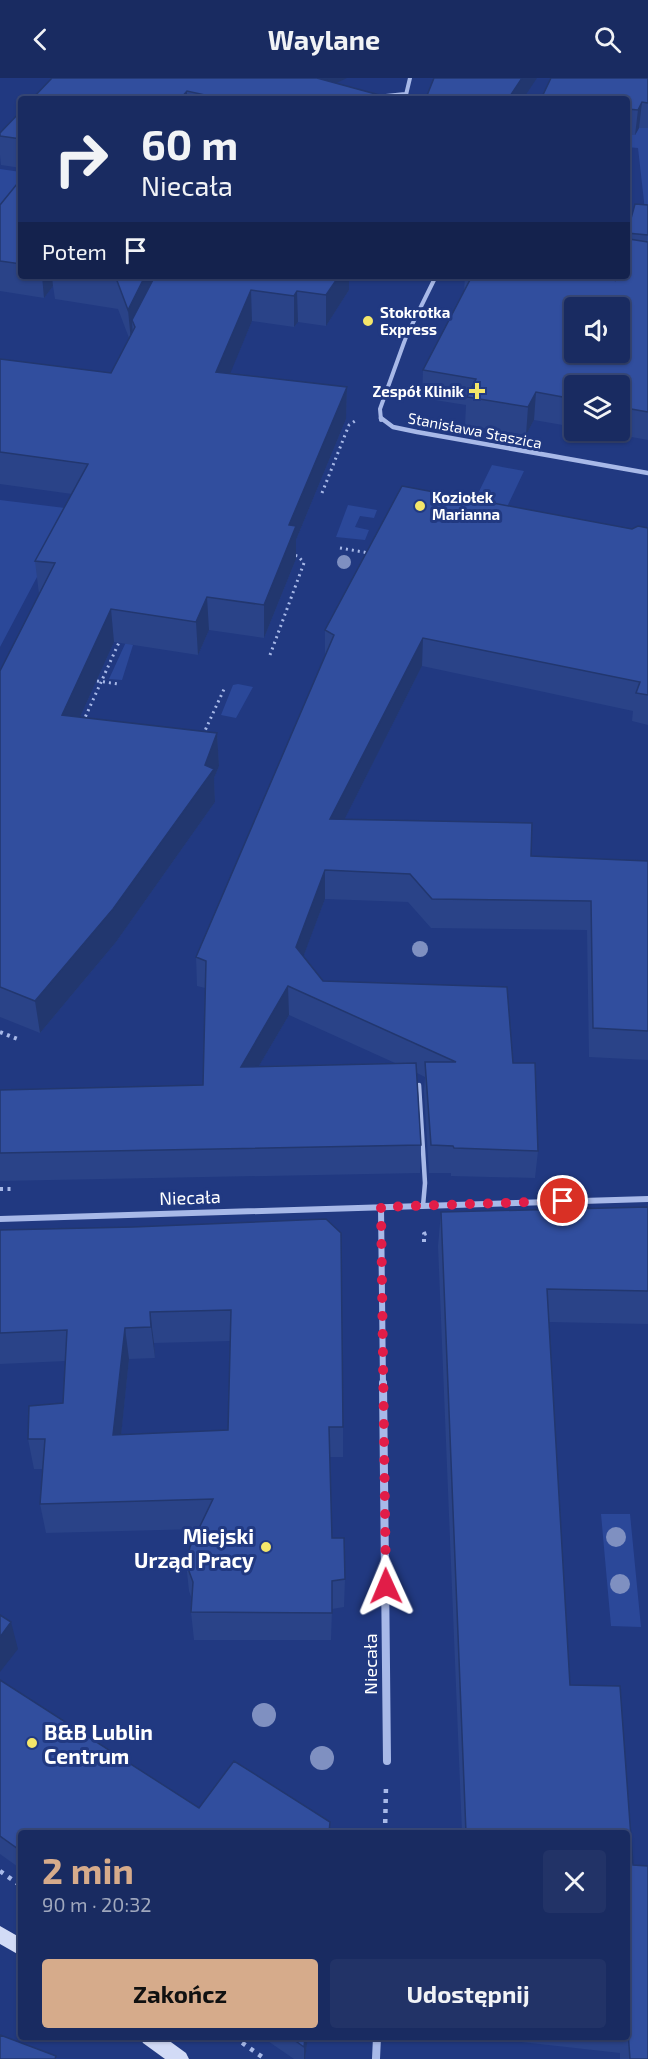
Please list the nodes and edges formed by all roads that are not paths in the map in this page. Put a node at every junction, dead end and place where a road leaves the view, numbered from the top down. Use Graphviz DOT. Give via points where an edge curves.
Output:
graph roads {
  1 [pos="410,78"];
  2 [pos="405,96"];
  3 [pos="435,279"];
  4 [pos="648,473"];
  5 [pos="419,1085"];
  6 [pos="648,1199"];
  7 [pos="423,1206"];
  8 [pos="381,1207"];
  9 [pos="0,1219"];
  10 [pos="387,1761"];
  11 [pos="0,1934"];
  12 [pos="18,1946"];
  13 [pos="153,2040"];
  14 [pos="377,2040"];
  15 [pos="180,2059"];
  16 [pos="376,2059"];
  1 -- 2 [label="street"];
  3 -- 4 [label="street, Stanisława Staszica" via="406,337 380,409 381,420 417,432"];
  5 -- 7 [label="lane"];
  6 -- 7 [label="street, Niecała"];
  7 -- 8 [label="street, Niecała"];
  8 -- 9 [label="street, Niecała"];
  8 -- 10 [label="street, Niecała"];
  11 -- 12 [label="street"];
  13 -- 15 [label="street"];
  14 -- 16 [label="street"];
}
